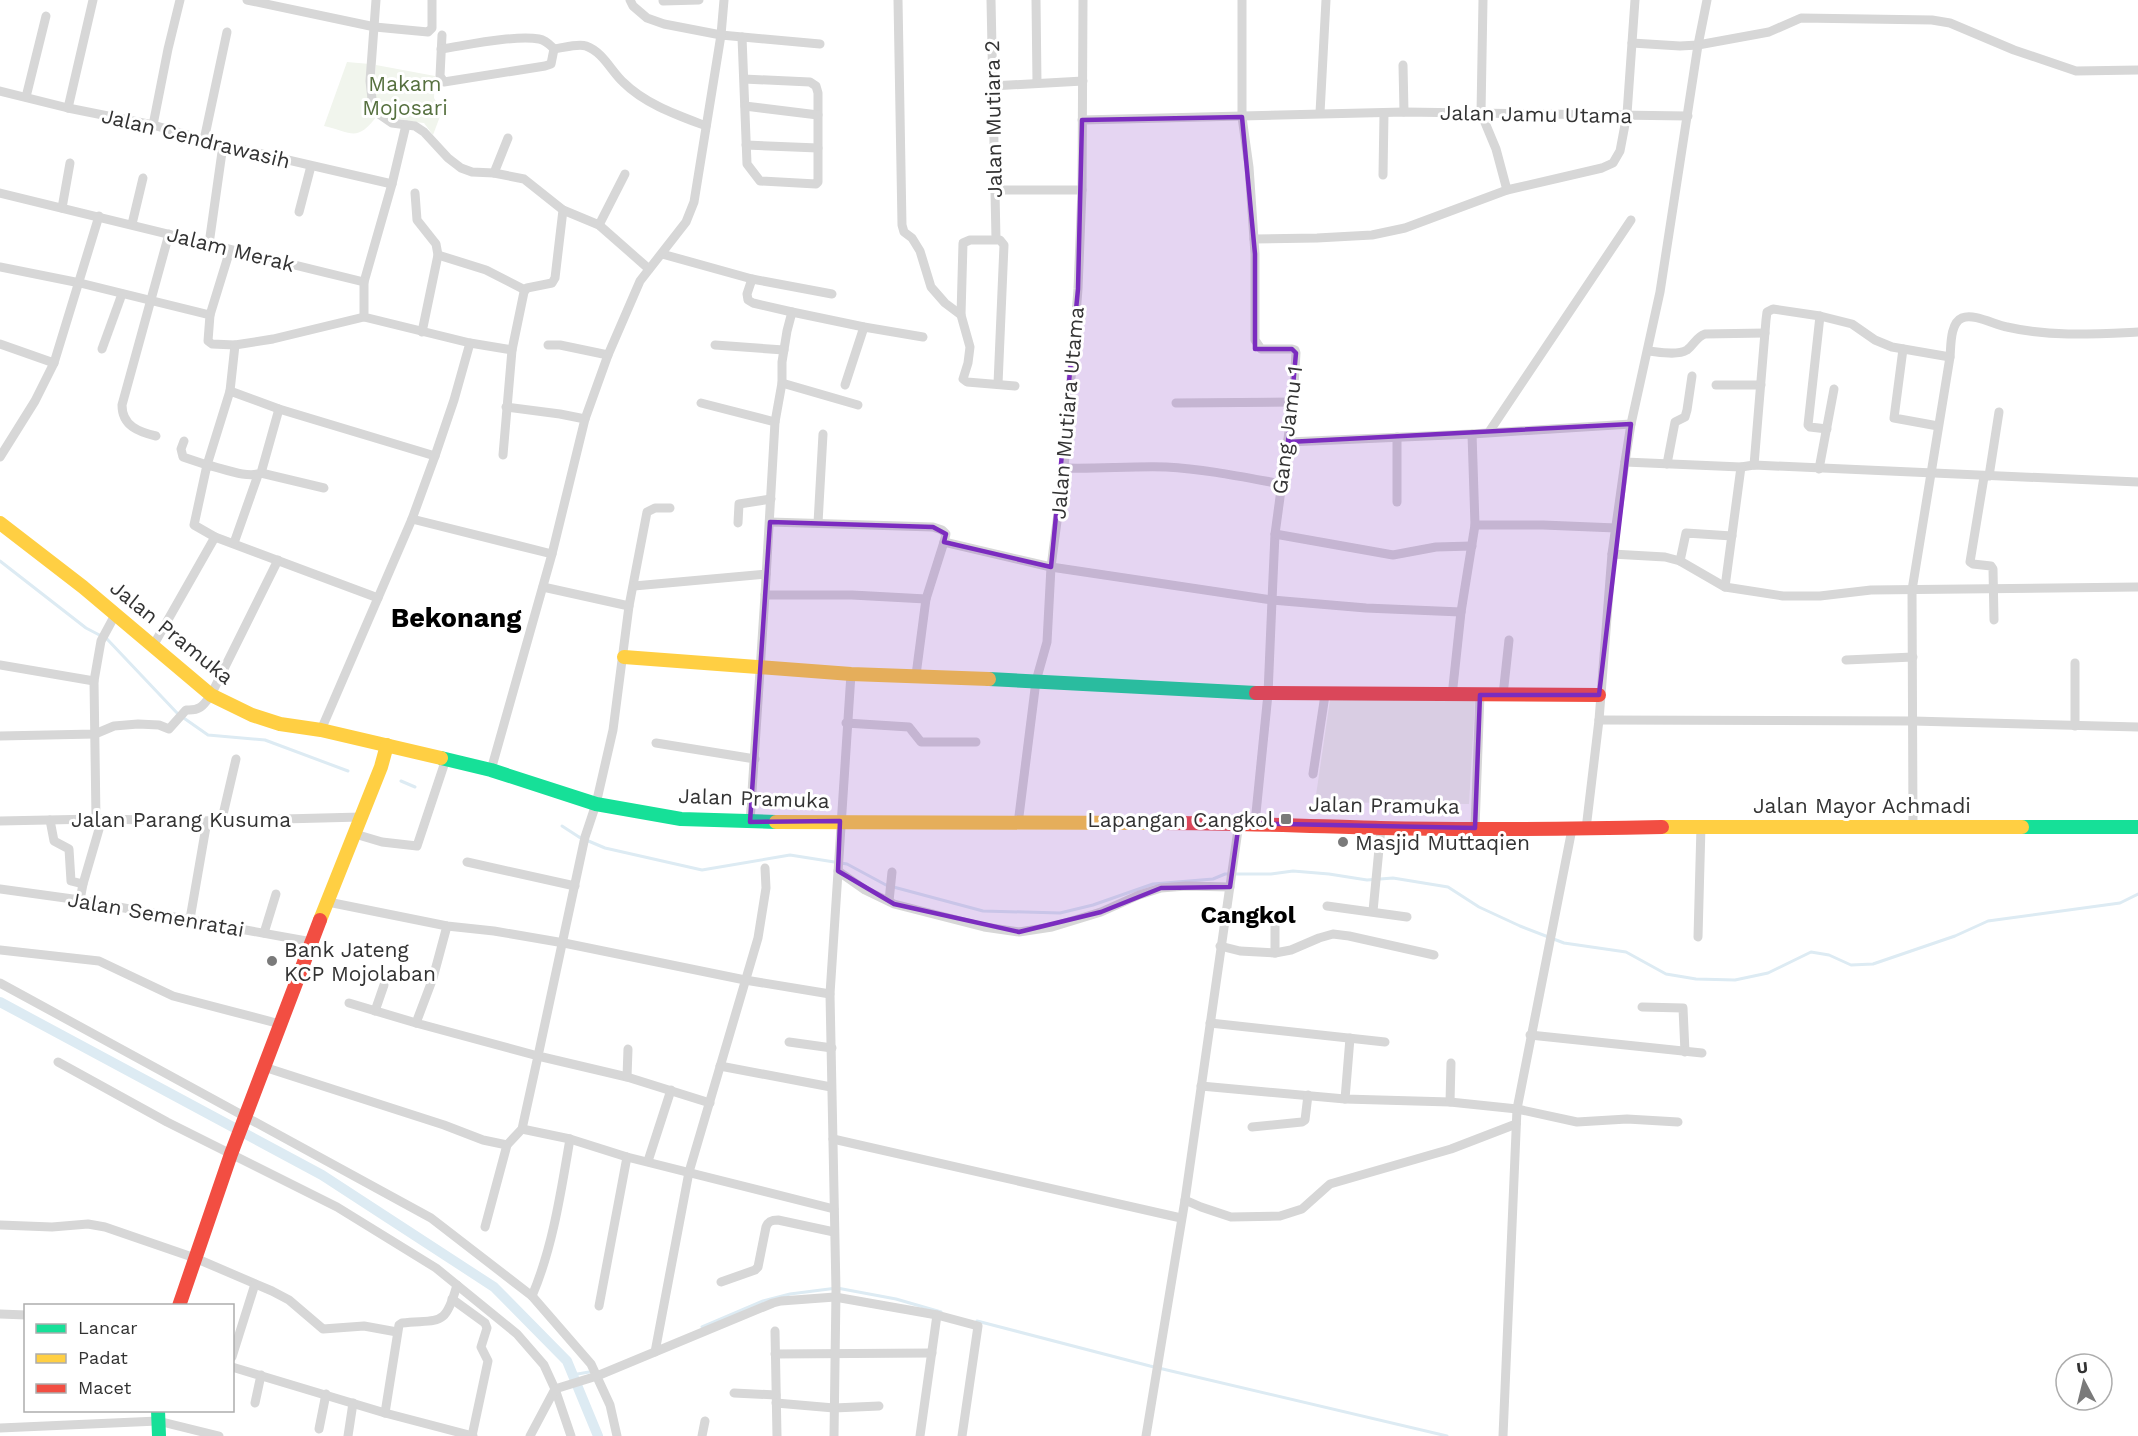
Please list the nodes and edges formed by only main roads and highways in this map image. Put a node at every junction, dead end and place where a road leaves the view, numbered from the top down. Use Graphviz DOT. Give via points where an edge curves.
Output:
graph roads {
  1 [pos="0,523"];
  2 [pos="624,657"];
  3 [pos="1599,695"];
  4 [pos="387,745"];
  5 [pos="2138,827"];
  6 [pos="1579,829"];
  7 [pos="179,1304"];
  8 [pos="158,1415"];
  9 [pos="159,1436"];
  1 -- 4 [label="main road, Jalan Pramuka" via="211,695 280,724"];
  2 -- 3 [label="main road" via="851,674 1268,694"];
  4 -- 6 [label="main road, Jalan Pramuka" via="491,770 596,804 681,819"];
  4 -- 7 [label="main road" via="232,1152"];
  5 -- 6 [label="main road, Jalan Mayor Achmadi"];
  8 -- 9 [label="main road"];
}
